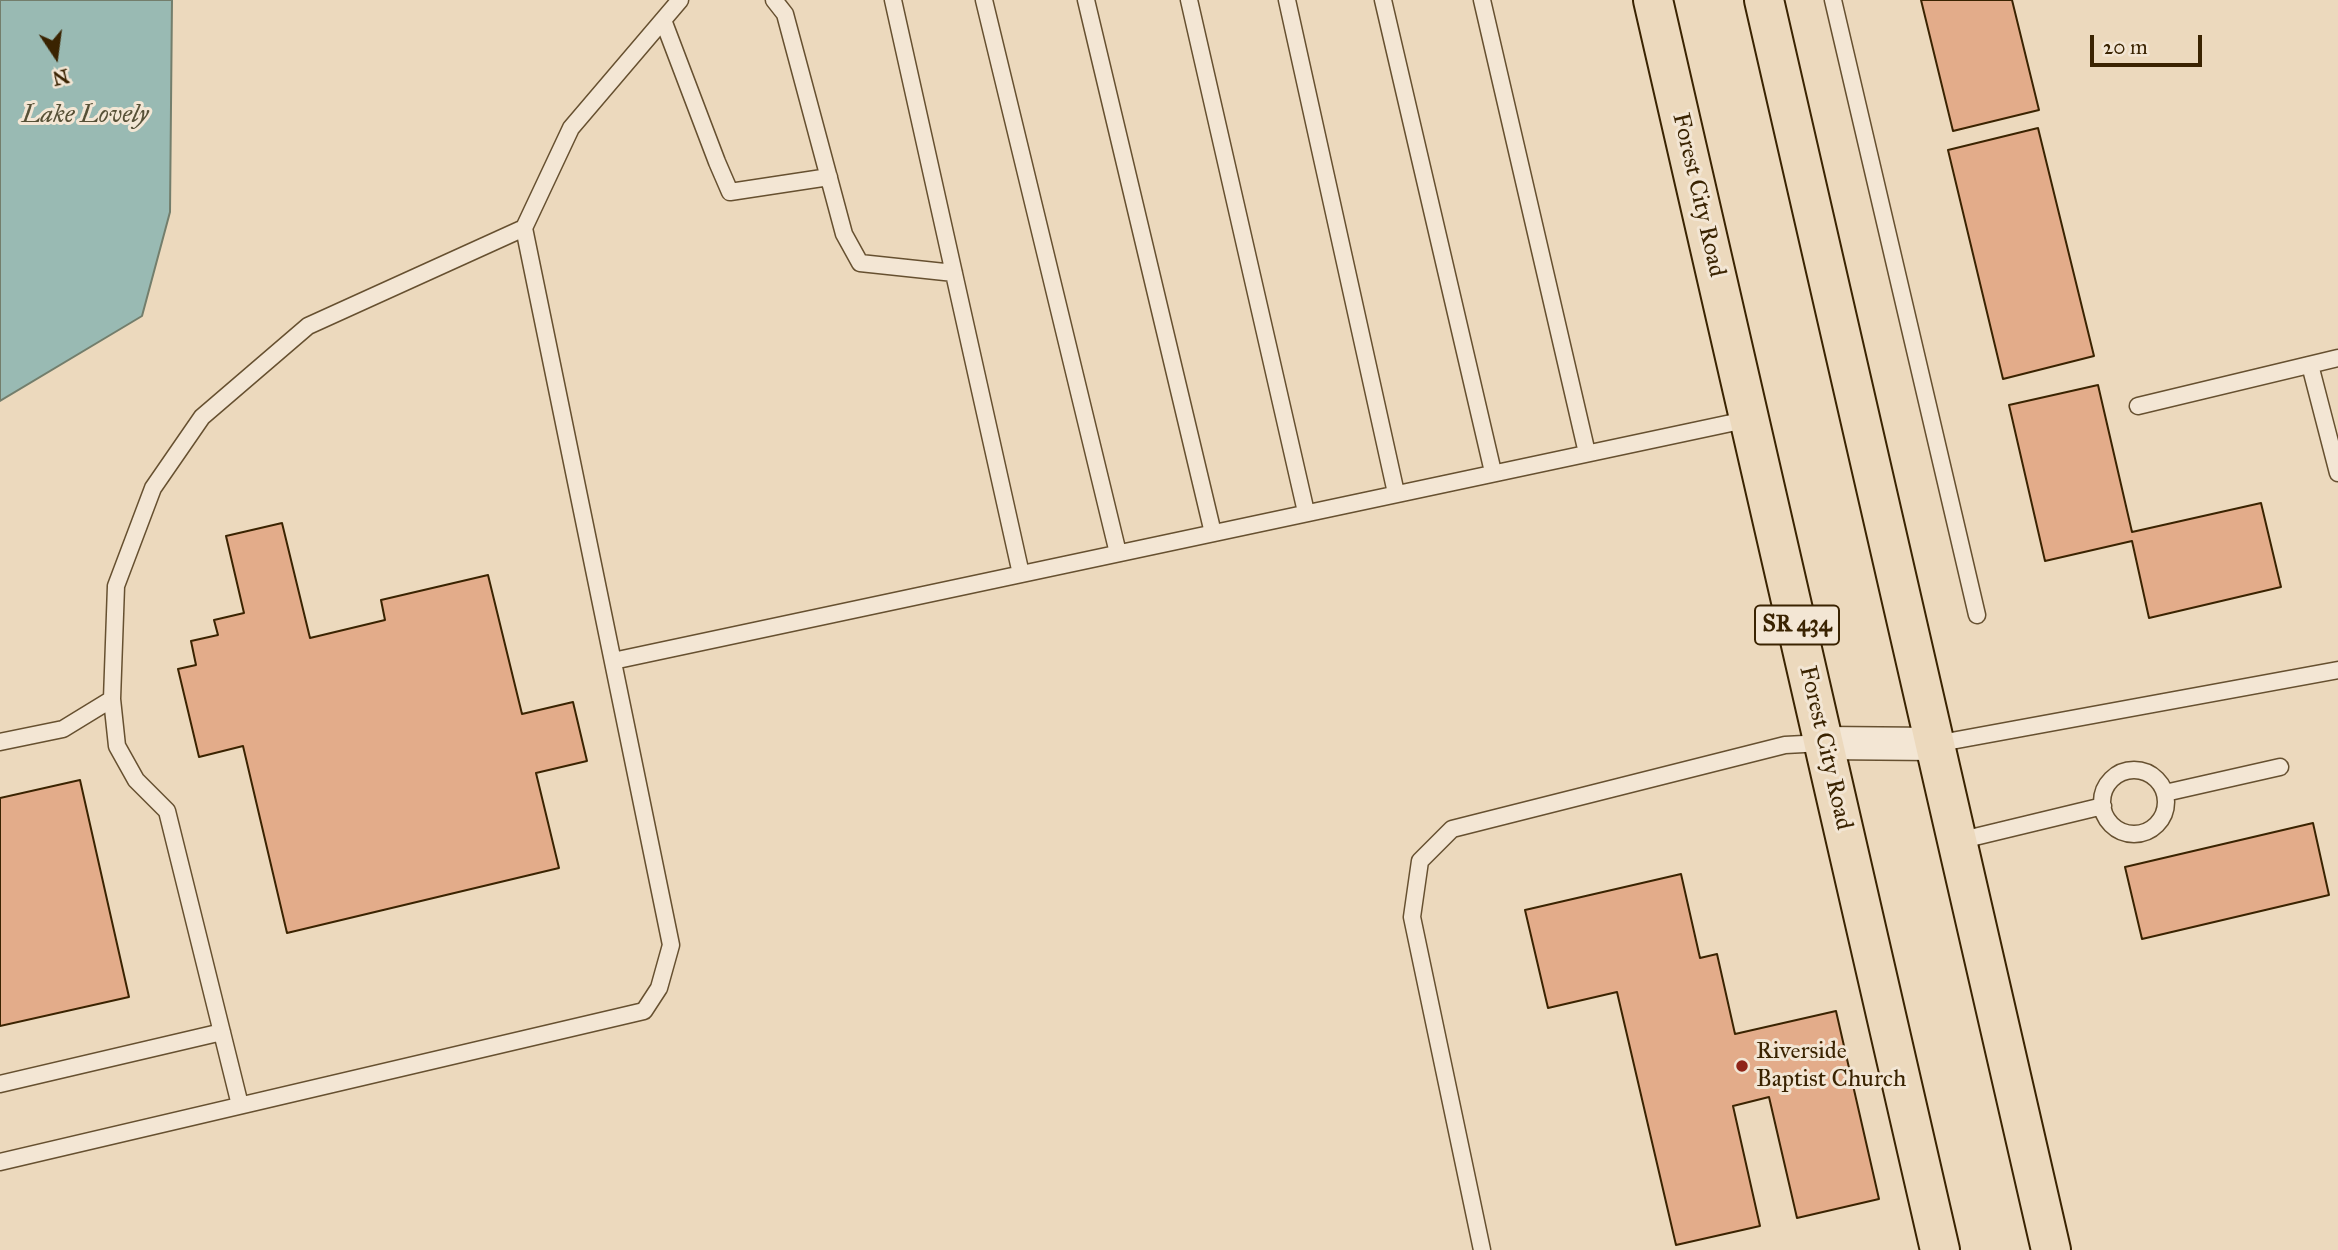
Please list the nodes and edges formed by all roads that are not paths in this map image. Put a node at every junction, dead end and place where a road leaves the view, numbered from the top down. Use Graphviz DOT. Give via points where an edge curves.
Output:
graph roads {
  1 [pos="680,0"];
  2 [pos="774,0"];
  3 [pos="893,0"];
  4 [pos="984,0"];
  5 [pos="1086,0"];
  6 [pos="1189,0"];
  7 [pos="1287,0"];
  8 [pos="1383,0"];
  9 [pos="1482,0"];
  10 [pos="1653,0"];
  11 [pos="1764,0"];
  12 [pos="1833,0"];
  13 [pos="663,19"];
  14 [pos="829,177"];
  15 [pos="524,228"];
  16 [pos="954,273"];
  17 [pos="2338,358"];
  18 [pos="2310,365"];
  19 [pos="2138,406"];
  20 [pos="1750,419"];
  21 [pos="1587,453"];
  22 [pos="1493,472"];
  23 [pos="2338,473"];
  24 [pos="1396,493"];
  25 [pos="1306,512"];
  26 [pos="1213,533"];
  27 [pos="1118,553"];
  28 [pos="1021,574"];
  29 [pos="1977,615"];
  30 [pos="613,661"];
  31 [pos="2338,670"];
  32 [pos="112,699"];
  33 [pos="0,743"];
  34 [pos="1824,743"];
  35 [pos="1936,744"];
  36 [pos="2280,767"];
  37 [pos="2165,793"];
  38 [pos="2103,806"];
  39 [pos="1958,841"];
  40 [pos="222,1032"];
  41 [pos="0,1084"];
  42 [pos="240,1105"];
  43 [pos="0,1162"];
  44 [pos="1482,1250"];
  45 [pos="1940,1250"];
  46 [pos="2051,1250"];
  1 -- 13 [label="lane"];
  2 -- 14 [label="lane" via="785,14"];
  3 -- 16 [label="lane"];
  4 -- 27 [label="lane"];
  5 -- 26 [label="lane"];
  6 -- 25 [label="lane"];
  7 -- 24 [label="lane"];
  8 -- 22 [label="lane"];
  9 -- 21 [label="lane"];
  10 -- 20 [label="main road, Forest City Road / SR 434"];
  11 -- 35 [label="main road"];
  12 -- 29 [label="lane"];
  13 -- 14 [label="lane" via="730,192"];
  13 -- 15 [label="lane" via="570,128"];
  14 -- 16 [label="lane" via="844,234 860,263"];
  15 -- 30 [label="lane"];
  15 -- 32 [label="lane" via="308,326 202,416 153,488 116,586"];
  16 -- 28 [label="lane"];
  17 -- 18 [label="lane"];
  18 -- 19 [label="lane"];
  18 -- 23 [label="lane"];
  20 -- 21 [label="lane"];
  20 -- 34 [label="main road, Forest City Road / SR 434"];
  21 -- 22 [label="lane"];
  22 -- 24 [label="lane"];
  24 -- 25 [label="lane"];
  25 -- 26 [label="lane"];
  26 -- 27 [label="lane"];
  27 -- 28 [label="lane"];
  28 -- 30 [label="lane"];
  30 -- 42 [label="lane" via="671,945 659,988 644,1011"];
  31 -- 35 [label="lane"];
  32 -- 33 [label="lane" via="63,729"];
  32 -- 40 [label="lane" via="117,747 136,780 167,811"];
  34 -- 35 [label="street"];
  34 -- 44 [label="lane" via="1786,746 1452,830 1420,862 1412,917"];
  34 -- 45 [label="main road, Forest City Road / SR 434"];
  35 -- 39 [label="main road"];
  36 -- 37 [label="lane"];
  37 -- 38 [label="lane" via="2153,776 2123,772 2107,785"];
  37 -- 38 [label="lane" via="2164,814 2140,833 2111,824"];
  38 -- 39 [label="lane"];
  39 -- 46 [label="main road"];
  40 -- 41 [label="lane"];
  40 -- 42 [label="lane"];
  42 -- 43 [label="lane"];
}
